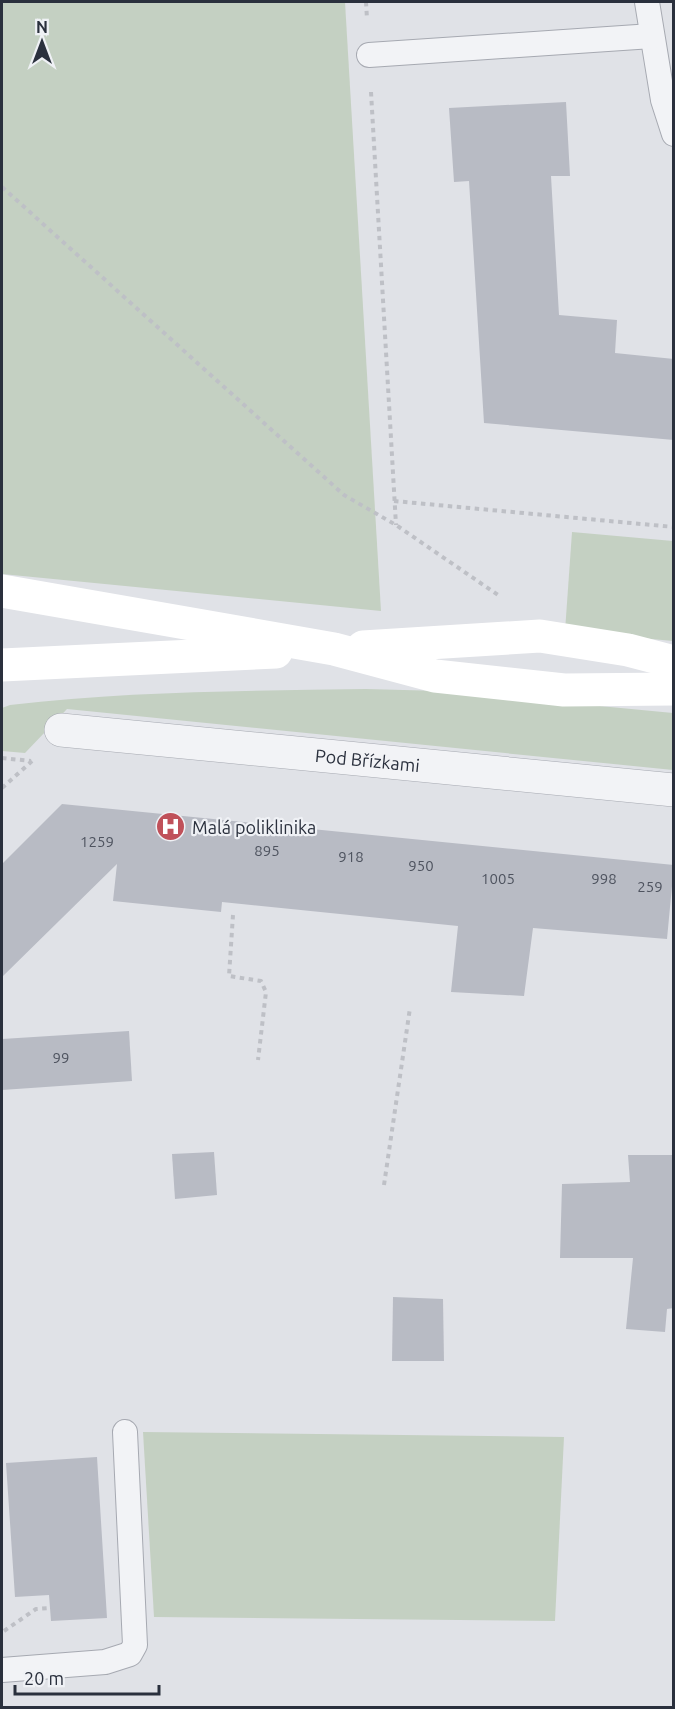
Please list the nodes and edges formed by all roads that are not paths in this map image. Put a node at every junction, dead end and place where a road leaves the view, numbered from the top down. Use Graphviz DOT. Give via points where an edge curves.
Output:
graph roads {
  1 [pos="647,2"];
  2 [pos="652,36"];
  3 [pos="369,55"];
  4 [pos="674,134"];
  5 [pos="2,591"];
  6 [pos="334,649"];
  7 [pos="674,662"];
  8 [pos="2,665"];
  9 [pos="674,689"];
  10 [pos="61,730"];
  11 [pos="674,790"];
  12 [pos="125,1432"];
  13 [pos="2,1670"];
  1 -- 2 [label="lane"];
  2 -- 3 [label="lane"];
  2 -- 4 [label="lane" via="663,100"];
  5 -- 6 [label="street"];
  6 -- 7 [label="street" via="540,636 628,650"];
  6 -- 8 [label="street"];
  6 -- 9 [label="street" via="446,677 555,689"];
  10 -- 11 [label="street, Pod Břízkami"];
  12 -- 13 [label="lane" via="135,1645 130,1654 105,1662"];
}
